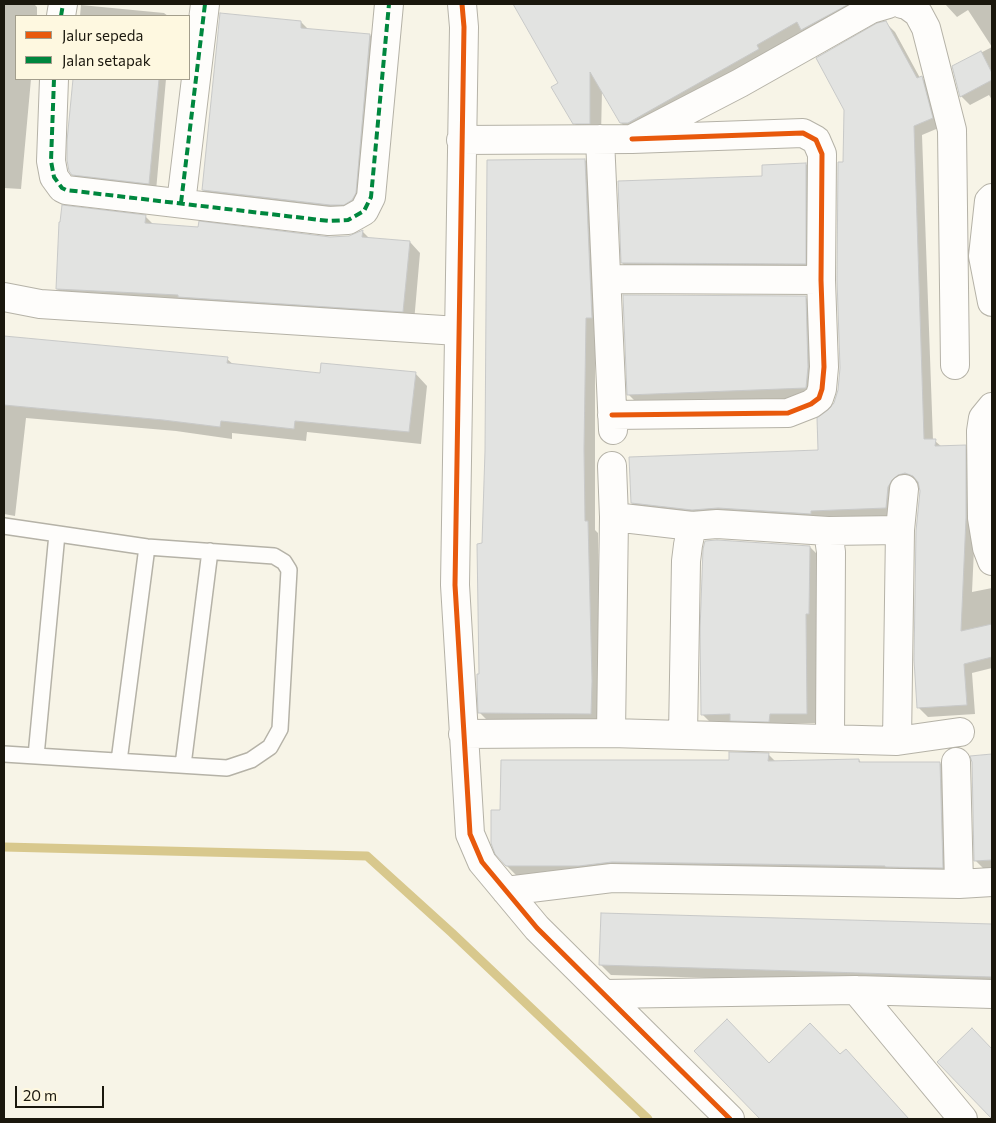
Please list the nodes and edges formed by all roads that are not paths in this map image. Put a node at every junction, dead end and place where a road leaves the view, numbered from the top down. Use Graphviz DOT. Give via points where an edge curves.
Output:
graph roads {
  1 [pos="205,4"];
  2 [pos="389,4"];
  3 [pos="462,4"];
  4 [pos="885,5"];
  5 [pos="54,80"];
  6 [pos="600,139"];
  7 [pos="632,139"];
  8 [pos="461,140"];
  9 [pos="992,198"];
  10 [pos="181,203"];
  11 [pos="607,279"];
  12 [pos="821,280"];
  13 [pos="4,297"];
  14 [pos="992,302"];
  15 [pos="458,332"];
  16 [pos="955,365"];
  17 [pos="992,407"];
  18 [pos="612,466"];
  19 [pos="904,489"];
  20 [pos="614,517"];
  21 [pos="4,526"];
  22 [pos="692,526"];
  23 [pos="900,530"];
  24 [pos="828,531"];
  25 [pos="57,534"];
  26 [pos="147,547"];
  27 [pos="210,551"];
  28 [pos="992,561"];
  29 [pos="960,732"];
  30 [pos="463,734"];
  31 [pos="611,734"];
  32 [pos="683,735"];
  33 [pos="830,738"];
  34 [pos="897,741"];
  35 [pos="4,754"];
  36 [pos="36,756"];
  37 [pos="119,761"];
  38 [pos="956,762"];
  39 [pos="184,765"];
  40 [pos="992,882"];
  41 [pos="959,884"];
  42 [pos="506,890"];
  43 [pos="856,990"];
  44 [pos="605,994"];
  45 [pos="992,994"];
  46 [pos="730,1119"];
  47 [pos="962,1119"];
  1 -- 10 [label="street"];
  2 -- 10 [label="street" via="371,197 364,211 348,220 329,221"];
  3 -- 8 [label="street"];
  4 -- 7 [label="street"];
  4 -- 16 [label="street" via="908,5 926,28 952,130"];
  5 -- 10 [label="street" via="51,161 54,177 62,188"];
  6 -- 7 [label="street"];
  6 -- 8 [label="street"];
  6 -- 11 [label="street"];
  7 -- 12 [label="street" via="803,133 816,140 822,154"];
  8 -- 15 [label="street"];
  9 -- 14 [label="street" via="983,256"];
  11 -- 12 [label="street"];
  11 -- 12 [label="street" via="612,422 788,413 812,404 822,389 824,366"];
  13 -- 15 [label="street" via="40,304"];
  15 -- 30 [label="street" via="455,585"];
  17 -- 28 [label="street" via="983,418 981,431 982,518"];
  18 -- 20 [label="street"];
  19 -- 23 [label="street"];
  20 -- 22 [label="street"];
  20 -- 31 [label="street"];
  21 -- 25 [label="lane"];
  22 -- 24 [label="street" via="717,524"];
  22 -- 32 [label="street" via="686,561"];
  23 -- 24 [label="street"];
  23 -- 34 [label="street"];
  24 -- 33 [label="street" via="831,552"];
  25 -- 26 [label="lane"];
  25 -- 36 [label="lane"];
  26 -- 27 [label="lane"];
  26 -- 37 [label="lane"];
  27 -- 39 [label="lane"];
  27 -- 39 [label="lane" via="274,556 289,570 280,729 270,747 251,760 227,768"];
  29 -- 34 [label="street"];
  30 -- 31 [label="street"];
  30 -- 42 [label="street" via="470,834 482,862"];
  31 -- 32 [label="street"];
  32 -- 33 [label="street"];
  33 -- 34 [label="street"];
  35 -- 36 [label="lane"];
  36 -- 37 [label="lane"];
  37 -- 39 [label="lane"];
  38 -- 41 [label="street"];
  40 -- 41 [label="street"];
  41 -- 42 [label="street" via="612,878"];
  42 -- 44 [label="street" via="537,928"];
  43 -- 44 [label="street"];
  43 -- 45 [label="street"];
  43 -- 47 [label="street"];
  44 -- 46 [label="street"];
}
